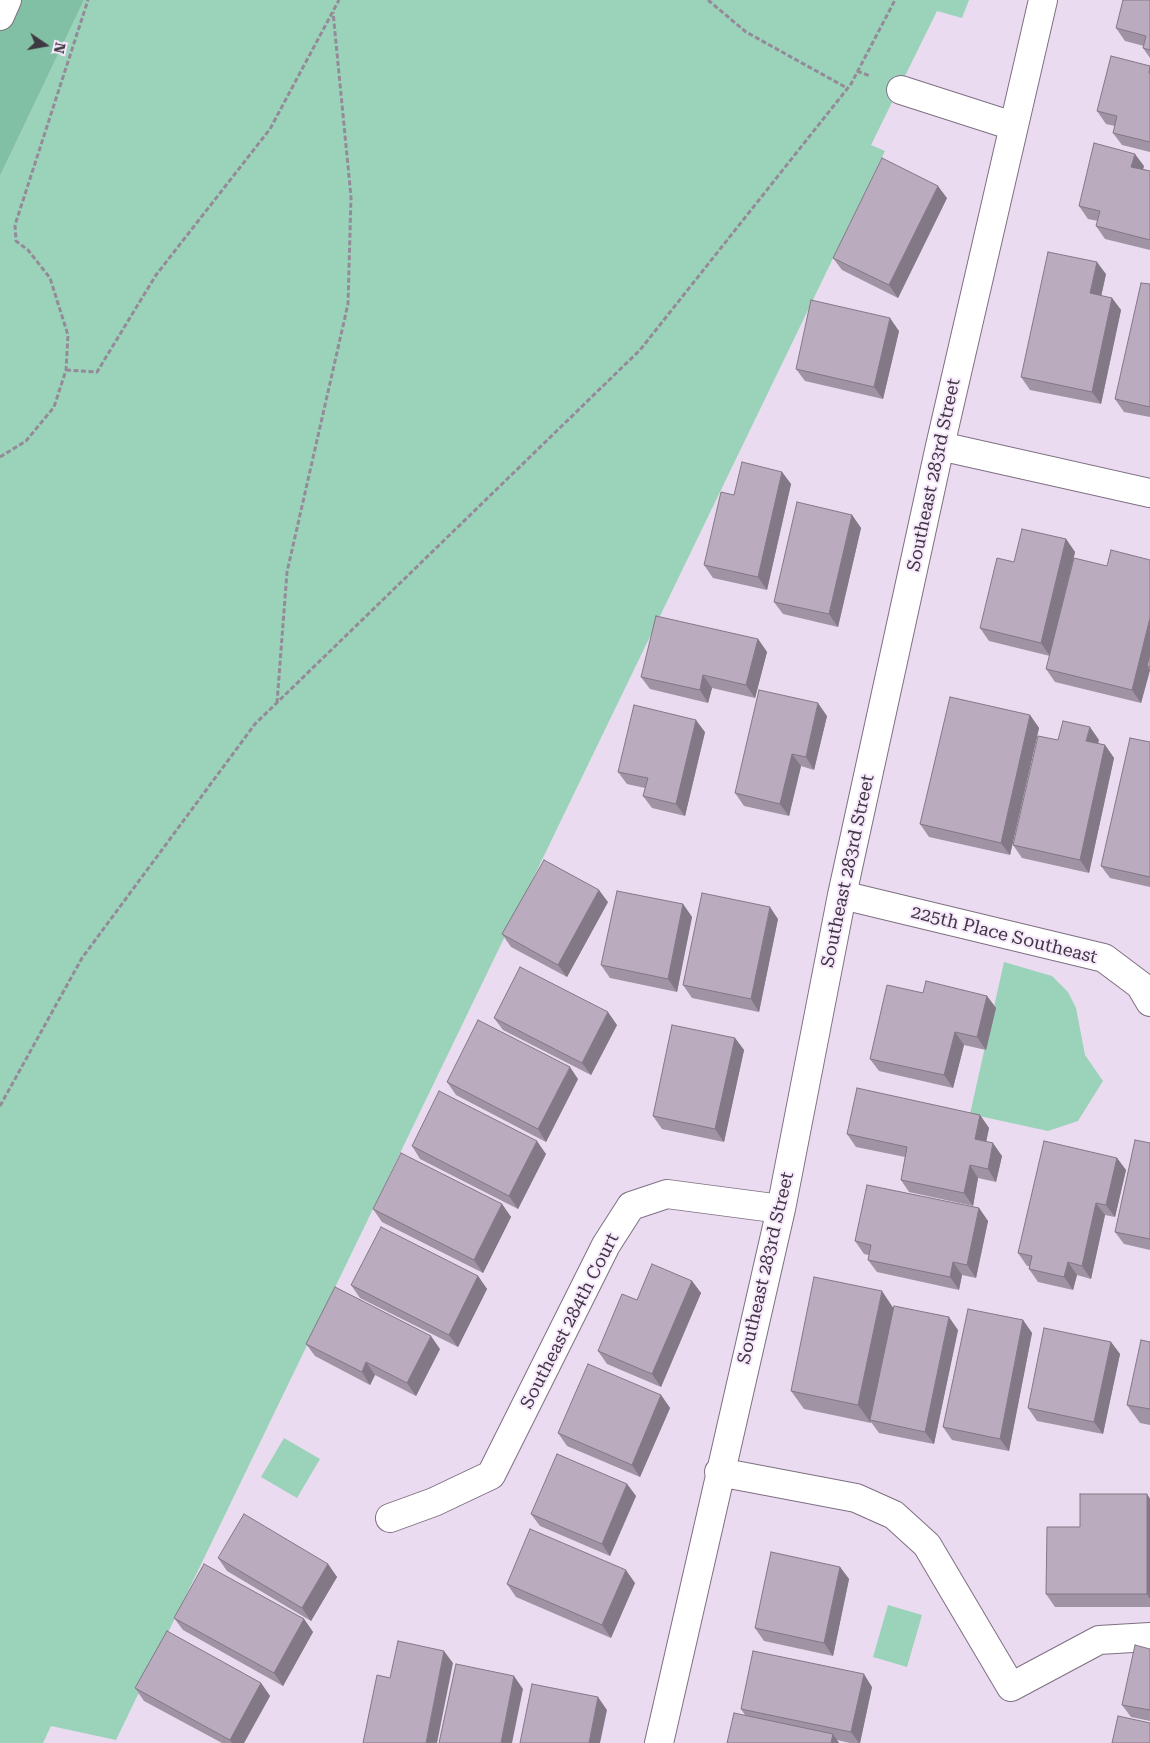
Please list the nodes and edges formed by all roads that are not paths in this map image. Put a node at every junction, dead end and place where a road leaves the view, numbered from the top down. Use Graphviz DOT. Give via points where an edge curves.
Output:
graph roads {
  1 [pos="7,0"];
  2 [pos="1043,0"];
  3 [pos="0,16"];
  4 [pos="900,90"];
  5 [pos="1013,126"];
  6 [pos="940,446"];
  7 [pos="1150,493"];
  8 [pos="842,895"];
  9 [pos="1150,1002"];
  10 [pos="781,1209"];
  11 [pos="719,1472"];
  12 [pos="390,1518"];
  13 [pos="1150,1637"];
  14 [pos="659,1743"];
  1 -- 3 [label="street"];
  2 -- 5 [label="street, Southeast 283rd Street"];
  4 -- 5 [label="street"];
  5 -- 6 [label="street, Southeast 283rd Street"];
  6 -- 7 [label="street"];
  6 -- 8 [label="street, Southeast 283rd Street"];
  8 -- 9 [label="street, 225th Place Southeast" via="1104,958 1140,985"];
  8 -- 10 [label="street, Southeast 283rd Street"];
  10 -- 11 [label="street, Southeast 283rd Street"];
  10 -- 12 [label="street, Southeast 284th Court" via="667,1194 632,1206 606,1245 491,1475 434,1502"];
  11 -- 13 [label="street" via="856,1498 894,1515 927,1545 1011,1687 1099,1640"];
  11 -- 14 [label="street, Southeast 283rd Street"];
}
